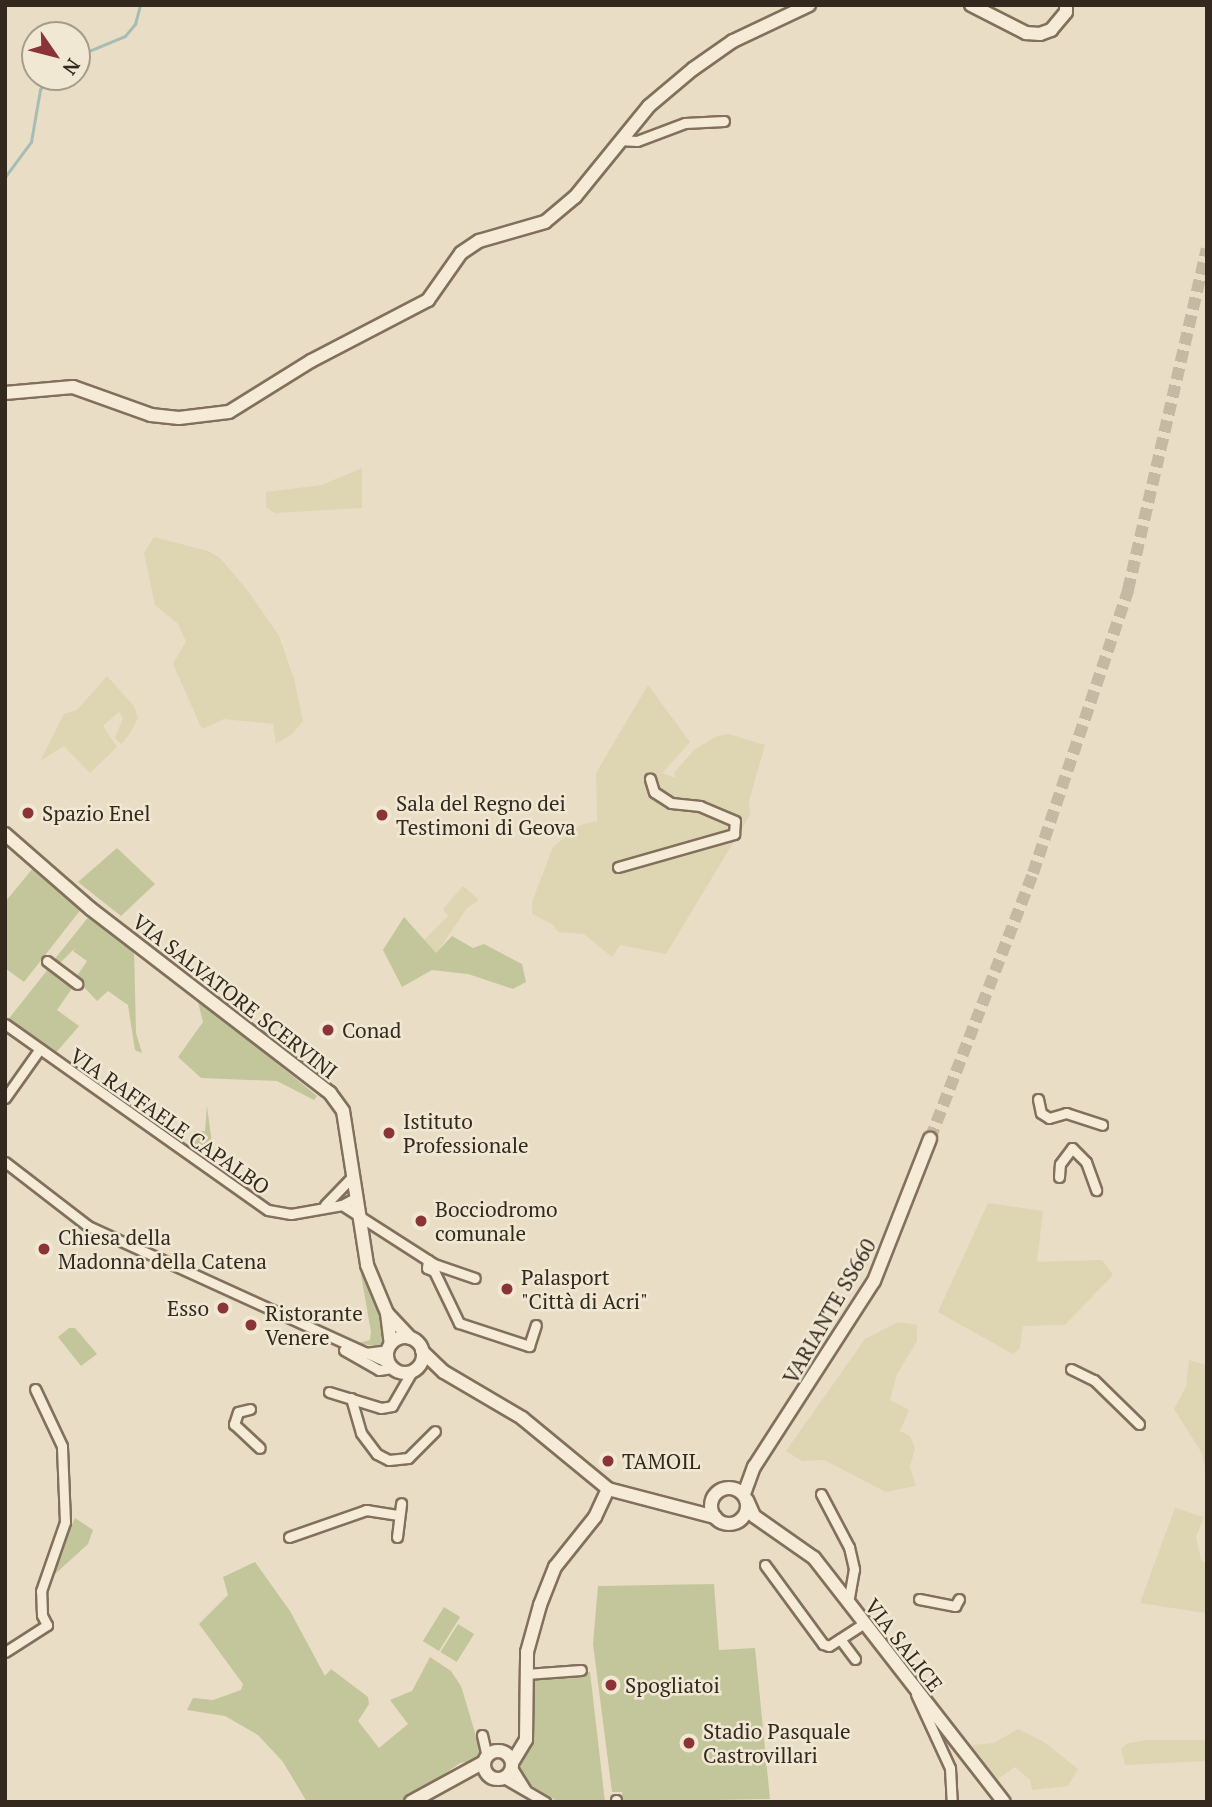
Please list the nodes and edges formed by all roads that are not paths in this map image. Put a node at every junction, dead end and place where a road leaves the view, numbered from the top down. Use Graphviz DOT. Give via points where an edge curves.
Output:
graph roads {
  1 [pos="809,5"];
  2 [pos="971,5"];
  3 [pos="1066,5"];
  4 [pos="724,121"];
  5 [pos="619,140"];
  6 [pos="5,393"];
  7 [pos="650,779"];
  8 [pos="5,834"];
  9 [pos="618,867"];
  10 [pos="47,961"];
  11 [pos="77,984"];
  12 [pos="5,1024"];
  13 [pos="39,1049"];
  14 [pos="5,1098"];
  15 [pos="1038,1099"];
  16 [pos="1102,1125"];
  17 [pos="930,1139"];
  18 [pos="5,1162"];
  19 [pos="353,1175"];
  20 [pos="1059,1177"];
  21 [pos="1096,1190"];
  22 [pos="340,1194"];
  23 [pos="357,1197"];
  24 [pos="326,1205"];
  25 [pos="342,1205"];
  26 [pos="360,1220"];
  27 [pos="428,1260"];
  28 [pos="475,1278"];
  29 [pos="387,1313"];
  30 [pos="536,1325"];
  31 [pos="320,1333"];
  32 [pos="410,1338"];
  33 [pos="422,1351"];
  34 [pos="391,1359"];
  35 [pos="1071,1369"];
  36 [pos="414,1370"];
  37 [pos="444,1372"];
  38 [pos="35,1389"];
  39 [pos="402,1389"];
  40 [pos="329,1392"];
  41 [pos="351,1398"];
  42 [pos="250,1409"];
  43 [pos="1139,1424"];
  44 [pos="435,1431"];
  45 [pos="260,1448"];
  46 [pos="754,1468"];
  47 [pos="729,1487"];
  48 [pos="608,1489"];
  49 [pos="821,1494"];
  50 [pos="746,1497"];
  51 [pos="713,1498"];
  52 [pos="401,1503"];
  53 [pos="672,1508"];
  54 [pos="400,1515"];
  55 [pos="715,1517"];
  56 [pos="742,1520"];
  57 [pos="763,1523"];
  58 [pos="397,1537"];
  59 [pos="289,1538"];
  60 [pos="765,1565"];
  61 [pos="919,1599"];
  62 [pos="959,1599"];
  63 [pos="848,1603"];
  64 [pos="863,1624"];
  65 [pos="840,1639"];
  66 [pos="5,1652"];
  67 [pos="856,1659"];
  68 [pos="581,1670"];
  69 [pos="526,1674"];
  70 [pos="915,1692"];
  71 [pos="501,1762"];
  72 [pos="465,1773"];
  73 [pos="411,1802"];
  74 [pos="545,1802"];
  75 [pos="952,1802"];
  76 [pos="1004,1802"];
  1 -- 5 [label="main road" via="733,41 693,69"];
  2 -- 3 [label="main road" via="1026,33 1040,34 1051,30 1066,12"];
  4 -- 5 [label="street" via="685,123 637,141"];
  5 -- 6 [label="main road" via="575,197 545,222 479,241 450,266 428,300 311,361 229,412 179,418 151,415 72,387"];
  7 -- 9 [label="street" via="654,792 671,803 700,806 736,821 734,834"];
  8 -- 19 [label="main road, VIA SALVATORE SCERVINI" via="142,950 330,1093 343,1111"];
  10 -- 11 [label="street"];
  12 -- 13 [label="street, VIA RAFFAELE CAPALBO"];
  13 -- 14 [label="street"];
  13 -- 24 [label="street, VIA RAFFAELE CAPALBO" via="268,1210 291,1213"];
  15 -- 16 [label="street" via="1041,1112 1049,1118 1066,1113"];
  17 -- 46 [label="main road, VARIANTE SS660" via="874,1281"];
  18 -- 31 [label="street" via="88,1226"];
  19 -- 22 [label="street"];
  19 -- 23 [label="main road, VIA SALVATORE SCERVINI"];
  20 -- 21 [label="street" via="1060,1164 1072,1148 1086,1161"];
  22 -- 23 [label="street"];
  22 -- 24 [label="street"];
  23 -- 25 [label="street"];
  23 -- 26 [label="main road, VIA SALVATORE SCERVINI"];
  24 -- 25 [label="street"];
  25 -- 26 [label="street"];
  26 -- 27 [label="street" via="372,1221"];
  26 -- 29 [label="main road, VIA SALVATORE SCERVINI" via="367,1265"];
  27 -- 28 [label="street"];
  27 -- 30 [label="street" via="427,1268 434,1271 459,1323 529,1346"];
  29 -- 32 [label="main road"];
  29 -- 34 [label="main road"];
  31 -- 34 [label="street" via="363,1354"];
  31 -- 34 [label="street" via="379,1370"];
  32 -- 33 [label="main road"];
  32 -- 34 [label="main road"];
  33 -- 36 [label="main road"];
  33 -- 37 [label="main road"];
  34 -- 36 [label="main road"];
  34 -- 39 [label="street"];
  35 -- 43 [label="street" via="1094,1380"];
  36 -- 37 [label="main road"];
  36 -- 39 [label="street"];
  37 -- 48 [label="main road" via="498,1401"];
  38 -- 66 [label="street" via="62,1446 65,1522 41,1591 47,1625"];
  39 -- 41 [label="street" via="392,1406 381,1408"];
  40 -- 41 [label="street"];
  41 -- 44 [label="street" via="361,1433 377,1454 389,1460 408,1458"];
  42 -- 45 [label="street" via="238,1412 234,1424"];
  46 -- 47 [label="main road"];
  46 -- 50 [label="main road, VARIANTE SS660"];
  47 -- 50 [label="main road"];
  47 -- 51 [label="main road"];
  48 -- 53 [label="main road"];
  48 -- 69 [label="main road" via="595,1517 555,1567 527,1652"];
  49 -- 63 [label="street" via="849,1547 854,1569"];
  50 -- 56 [label="main road"];
  50 -- 57 [label="main road" via="754,1516"];
  51 -- 53 [label="main road"];
  51 -- 55 [label="main road"];
  52 -- 54 [label="street"];
  53 -- 55 [label="main road"];
  54 -- 58 [label="street"];
  54 -- 59 [label="street" via="366,1510"];
  55 -- 56 [label="main road" via="728,1524"];
  56 -- 57 [label="main road"];
  57 -- 63 [label="main road, VIA SALICE" via="814,1558"];
  60 -- 65 [label="street" via="823,1644"];
  61 -- 62 [label="street" via="955,1606"];
  63 -- 64 [label="main road, VIA SALICE"];
  64 -- 65 [label="street"];
  64 -- 70 [label="main road, VIA SALICE"];
  65 -- 67 [label="street"];
  68 -- 69 [label="street"];
  69 -- 71 [label="main road" via="526,1740"];
  70 -- 75 [label="street" via="950,1768"];
  70 -- 76 [label="main road, VIA SALICE"];
  71 -- 72 [label="main road"];
  71 -- 72 [label="main road" via="489,1777"];
  71 -- 74 [label="street" via="526,1790"];
  72 -- 73 [label="main road"];
}
